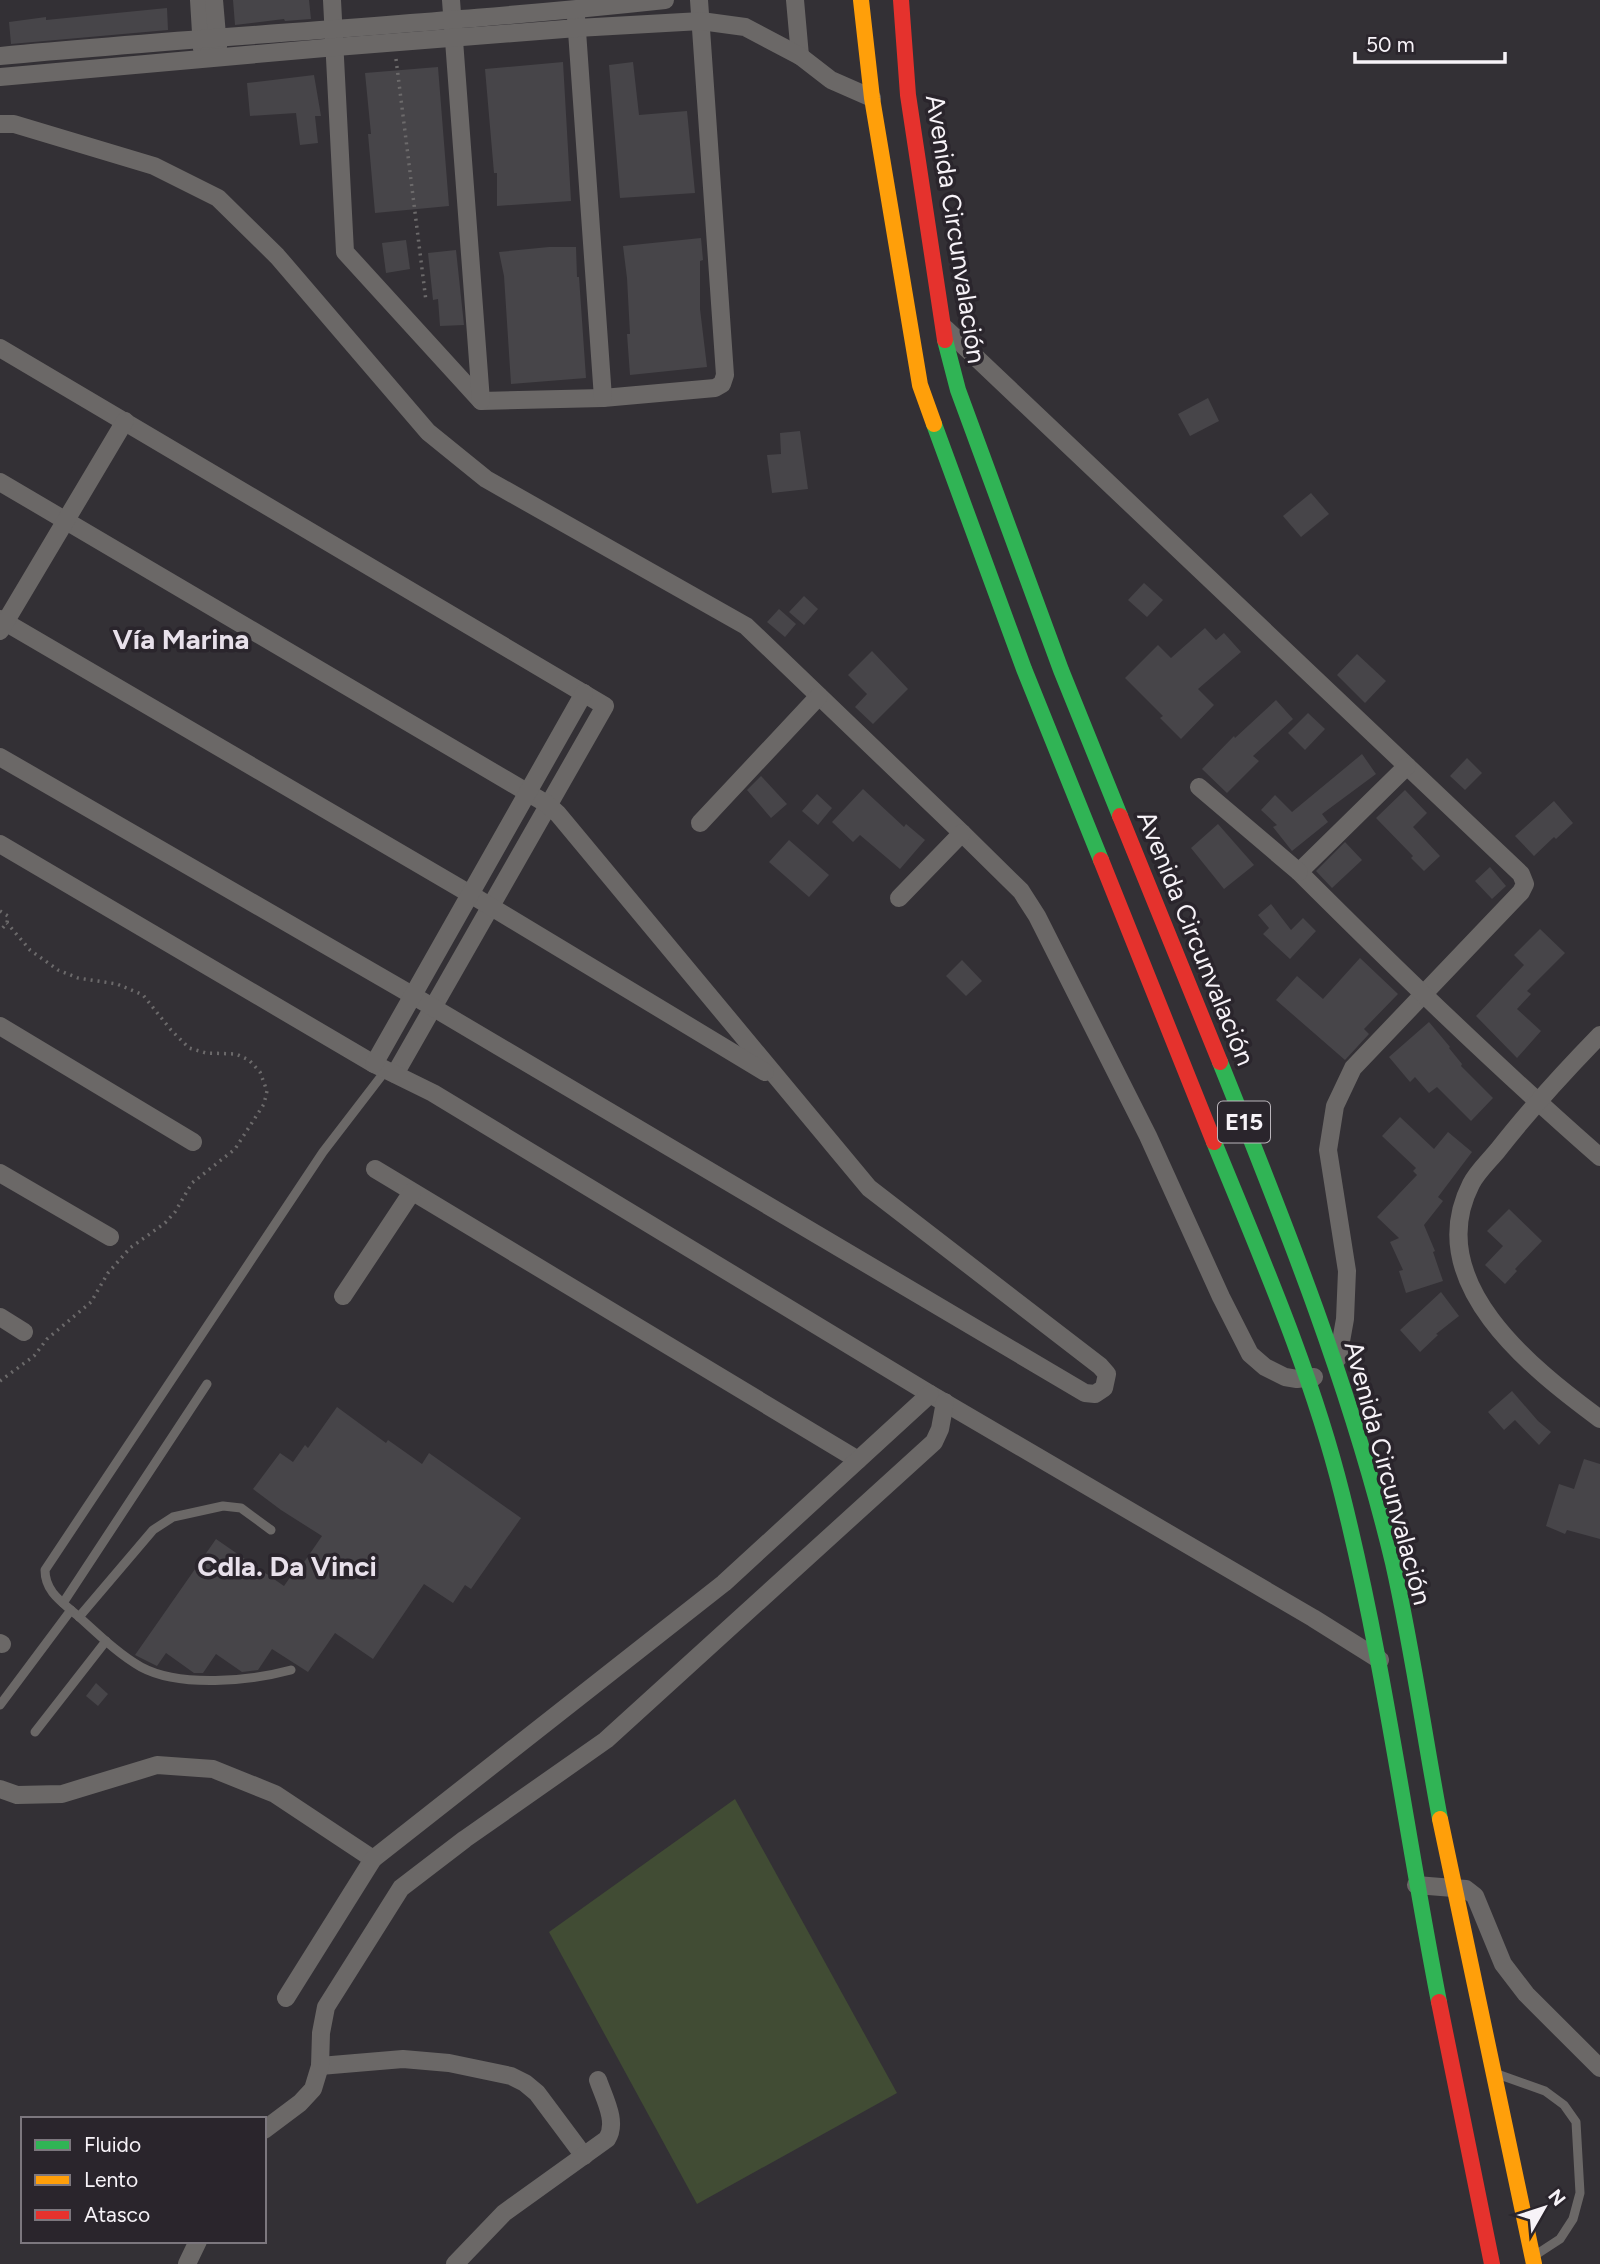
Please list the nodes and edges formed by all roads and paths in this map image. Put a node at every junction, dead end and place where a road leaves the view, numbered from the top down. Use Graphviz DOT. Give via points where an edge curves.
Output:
graph roads {
  1 [pos="198,0"];
  2 [pos="214,0"];
  3 [pos="332,0"];
  4 [pos="451,0"];
  5 [pos="665,0"];
  6 [pos="699,0"];
  7 [pos="795,0"];
  8 [pos="861,0"];
  9 [pos="901,0"];
  10 [pos="575,13"];
  11 [pos="701,21"];
  12 [pos="452,29"];
  13 [pos="209,39"];
  14 [pos="335,39"];
  15 [pos="394,43"];
  16 [pos="97,47"];
  17 [pos="0,56"];
  18 [pos="800,57"];
  19 [pos="211,58"];
  20 [pos="99,68"];
  21 [pos="0,77"];
  22 [pos="872,98"];
  23 [pos="0,124"];
  24 [pos="426,300"];
  25 [pos="941,324"];
  26 [pos="0,348"];
  27 [pos="603,398"];
  28 [pos="481,401"];
  29 [pos="125,421"];
  30 [pos="0,482"];
  31 [pos="67,521"];
  32 [pos="2,624"];
  33 [pos="584,693"];
  34 [pos="819,696"];
  35 [pos="0,757"];
  36 [pos="1406,766"];
  37 [pos="1199,787"];
  38 [pos="529,793"];
  39 [pos="547,804"];
  40 [pos="700,823"];
  41 [pos="962,833"];
  42 [pos="0,844"];
  43 [pos="1299,872"];
  44 [pos="470,894"];
  45 [pos="899,898"];
  46 [pos="490,906"];
  47 [pos="0,911"];
  48 [pos="7,923"];
  49 [pos="0,931"];
  50 [pos="412,995"];
  51 [pos="1423,995"];
  52 [pos="432,1007"];
  53 [pos="0,1026"];
  54 [pos="1600,1035"];
  55 [pos="385,1069"];
  56 [pos="776,1079"];
  57 [pos="1536,1101"];
  58 [pos="193,1142"];
  59 [pos="1600,1157"];
  60 [pos="375,1170"];
  61 [pos="0,1173"];
  62 [pos="412,1192"];
  63 [pos="110,1237"];
  64 [pos="343,1296"];
  65 [pos="0,1317"];
  66 [pos="24,1332"];
  67 [pos="1337,1369"];
  68 [pos="1308,1378"];
  69 [pos="0,1381"];
  70 [pos="207,1384"];
  71 [pos="938,1398"];
  72 [pos="1600,1419"];
  73 [pos="858,1461"];
  74 [pos="271,1530"];
  75 [pos="63,1603"];
  76 [pos="71,1610"];
  77 [pos="79,1617"];
  78 [pos="106,1641"];
  79 [pos="1379,1659"];
  80 [pos="291,1670"];
  81 [pos="1415,1684"];
  82 [pos="0,1705"];
  83 [pos="35,1732"];
  84 [pos="0,1789"];
  85 [pos="373,1859"];
  86 [pos="1416,1885"];
  87 [pos="1453,1888"];
  88 [pos="286,1998"];
  89 [pos="320,2066"];
  90 [pos="1600,2067"];
  91 [pos="1493,2073"];
  92 [pos="598,2080"];
  93 [pos="266,2128"];
  94 [pos="584,2157"];
  95 [pos="197,2243"];
  96 [pos="1533,2260"];
  97 [pos="187,2264"];
  98 [pos="455,2264"];
  99 [pos="1492,2264"];
  1 -- 13 [label="street"];
  2 -- 13 [label="street"];
  3 -- 14 [label="street"];
  4 -- 12 [label="street"];
  5 -- 10 [label="street"];
  6 -- 11 [label="street"];
  7 -- 18 [label="street"];
  8 -- 22 [label="highway, Avenida Circunvalación / E15"];
  9 -- 25 [label="highway, Avenida Circunvalación / E15" via="908,95"];
  10 -- 11 [label="street"];
  10 -- 12 [label="street"];
  10 -- 27 [label="street"];
  11 -- 18 [label="street" via="746,27"];
  11 -- 27 [label="street" via="726,375 715,388"];
  12 -- 14 [label="street"];
  12 -- 15 [label="street"];
  12 -- 28 [label="street"];
  13 -- 14 [label="street"];
  13 -- 16 [label="street"];
  13 -- 19 [label="street"];
  14 -- 15 [label="street"];
  14 -- 19 [label="street"];
  14 -- 28 [label="street" via="345,252"];
  15 -- 24 [label="path"];
  16 -- 17 [label="street"];
  16 -- 20 [label="street"];
  18 -- 22 [label="street" via="831,80"];
  19 -- 20 [label="street"];
  20 -- 21 [label="street"];
  22 -- 68 [label="highway, Avenida Circunvalación / E15" via="920,385 1024,669"];
  23 -- 34 [label="street" via="14,124 154,166 218,198 277,256 428,432 486,479 746,626"];
  25 -- 36 [label="street"];
  25 -- 67 [label="highway, Avenida Circunvalación / E15" via="958,390 1056,657 1284,1222"];
  26 -- 29 [label="street"];
  27 -- 28 [label="street"];
  29 -- 31 [label="street"];
  29 -- 33 [label="street"];
  30 -- 31 [label="street"];
  31 -- 32 [label="street"];
  31 -- 38 [label="street"];
  32 -- 44 [label="street"];
  33 -- 38 [label="street"];
  33 -- 39 [label="street" via="605,706"];
  34 -- 40 [label="street"];
  34 -- 41 [label="street"];
  35 -- 50 [label="street"];
  36 -- 43 [label="street"];
  36 -- 51 [label="street" via="1521,874 1525,884"];
  37 -- 43 [label="street"];
  38 -- 39 [label="street"];
  38 -- 44 [label="street"];
  39 -- 46 [label="street"];
  39 -- 56 [label="street"];
  41 -- 45 [label="street"];
  41 -- 68 [label="street" via="1030,903 1148,1136 1250,1354 1276,1373"];
  42 -- 55 [label="street"];
  43 -- 51 [label="street"];
  44 -- 46 [label="street"];
  44 -- 50 [label="street"];
  46 -- 52 [label="street"];
  46 -- 56 [label="street"];
  47 -- 48 [label="path" via="8,916"];
  48 -- 49 [label="path"];
  48 -- 69 [label="path" via="30,950 58,970 117,984 143,996 189,1048 249,1060 267,1091 264,1104 235,1149 192,1183 165,1223 130,1248 91,1302"];
  50 -- 52 [label="street"];
  50 -- 55 [label="street"];
  51 -- 57 [label="street"];
  51 -- 67 [label="street" via="1353,1068 1335,1105 1328,1150 1347,1271"];
  52 -- 55 [label="street"];
  52 -- 56 [label="street" via="1085,1393 1095,1394 1104,1388 1107,1374 1100,1366 869,1188"];
  53 -- 58 [label="street"];
  54 -- 57 [label="street"];
  55 -- 71 [label="street" via="433,1093"];
  55 -- 75 [label="lane" via="323,1152 45,1570 45,1582"];
  57 -- 59 [label="street"];
  57 -- 72 [label="street" via="1471,1184 1461,1215 1458,1251 1470,1288 1499,1330 1551,1383"];
  60 -- 62 [label="street"];
  61 -- 63 [label="street"];
  62 -- 64 [label="street"];
  62 -- 73 [label="street"];
  65 -- 66 [label="street"];
  67 -- 68 [label="street"];
  67 -- 81 [label="highway, Avenida Circunvalación / E15" via="1393,1564"];
  68 -- 79 [label="highway, Avenida Circunvalación / E15" via="1342,1492"];
  70 -- 75 [label="lane"];
  71 -- 73 [label="street"];
  71 -- 79 [label="street"];
  71 -- 89 [label="street" via="940,1429 934,1442 606,1740 401,1888 326,2007"];
  73 -- 85 [label="street" via="724,1583"];
  74 -- 77 [label="lane" via="241,1508 223,1506 173,1517 153,1530"];
  75 -- 76 [label="lane"];
  76 -- 77 [label="lane"];
  76 -- 82 [label="lane"];
  77 -- 78 [label="lane"];
  78 -- 80 [label="lane" via="142,1667 161,1674 201,1680 254,1679"];
  78 -- 83 [label="lane"];
  79 -- 81 [label="street"];
  79 -- 86 [label="highway, Avenida Circunvalación / E15"];
  81 -- 87 [label="highway, Avenida Circunvalación / E15"];
  84 -- 85 [label="street" via="17,1795 62,1794 158,1765 213,1769 275,1794"];
  85 -- 88 [label="street"];
  86 -- 87 [label="street"];
  86 -- 99 [label="highway, Avenida Circunvalación / E15"];
  87 -- 90 [label="street" via="1466,1889 1475,1896 1503,1964 1526,1994"];
  87 -- 91 [label="highway, Avenida Circunvalación / E15"];
  89 -- 93 [label="street" via="313,2089"];
  89 -- 94 [label="street" via="403,2059 511,2076 537,2093"];
  91 -- 96 [label="highway, Avenida Circunvalación / E15"];
  91 -- 96 [label="lane" via="1545,2091 1564,2105 1576,2122 1580,2193 1573,2219 1560,2239"];
  92 -- 94 [label="street" via="611,2133"];
  94 -- 98 [label="street" via="504,2213"];
  95 -- 97 [label="street"];
}
